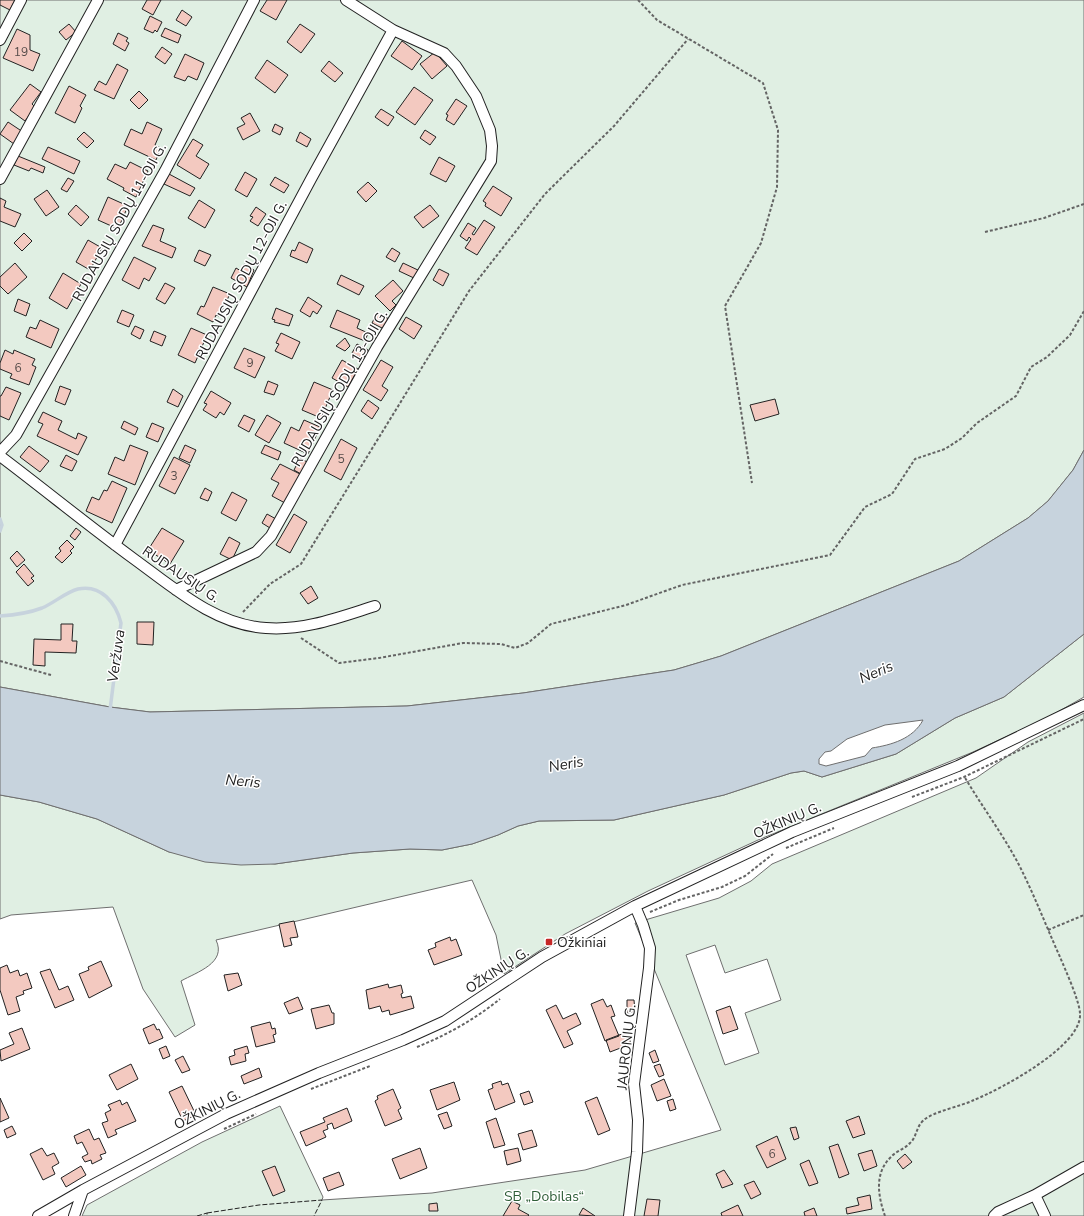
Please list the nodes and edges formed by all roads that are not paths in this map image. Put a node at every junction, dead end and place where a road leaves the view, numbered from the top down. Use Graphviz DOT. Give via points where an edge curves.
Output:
graph roads {
  1 [pos="21,0"];
  2 [pos="98,0"];
  3 [pos="254,0"];
  4 [pos="346,0"];
  5 [pos="393,30"];
  6 [pos="0,40"];
  7 [pos="0,179"];
  8 [pos="0,452"];
  9 [pos="0,456"];
  10 [pos="115,545"];
  11 [pos="176,590"];
  12 [pos="375,606"];
  13 [pos="1084,705"];
  14 [pos="635,906"];
  15 [pos="1084,1167"];
  16 [pos="83,1190"];
  17 [pos="1035,1195"];
  18 [pos="38,1216"];
  19 [pos="74,1216"];
  20 [pos="629,1216"];
  21 [pos="994,1216"];
  22 [pos="1045,1216"];
  1 -- 6 [label="street"];
  2 -- 7 [label="street"];
  3 -- 8 [label="street, RUDAUSIŲ SODŲ 11-OJI G." via="141,213 16,435"];
  4 -- 5 [label="street"];
  5 -- 10 [label="street, RUDAUSIŲ SODŲ 12-OJI G."];
  5 -- 11 [label="street, RUDAUSIŲ SODŲ 13-OJI G." via="444,53 456,66 476,96 490,130 491,161 378,347 271,536 256,552"];
  9 -- 10 [label="street, RUDAUSIŲ G."];
  10 -- 11 [label="street, RUDAUSIŲ G."];
  11 -- 12 [label="street, RUDAUSIŲ G." via="207,610 233,621 265,628 314,625"];
  13 -- 14 [label="street, OŽKINIŲ G." via="958,766 792,832"];
  14 -- 16 [label="street, OŽKINIŲ G." via="542,957 445,1021 226,1114"];
  14 -- 20 [label="street, JAURONIŲ G." via="650,948 634,1084 638,1120 637,1152"];
  15 -- 17 [label="street"];
  16 -- 18 [label="street, OŽKINIŲ G."];
  16 -- 19 [label="street"];
  17 -- 21 [label="street"];
  17 -- 22 [label="street"];
}
